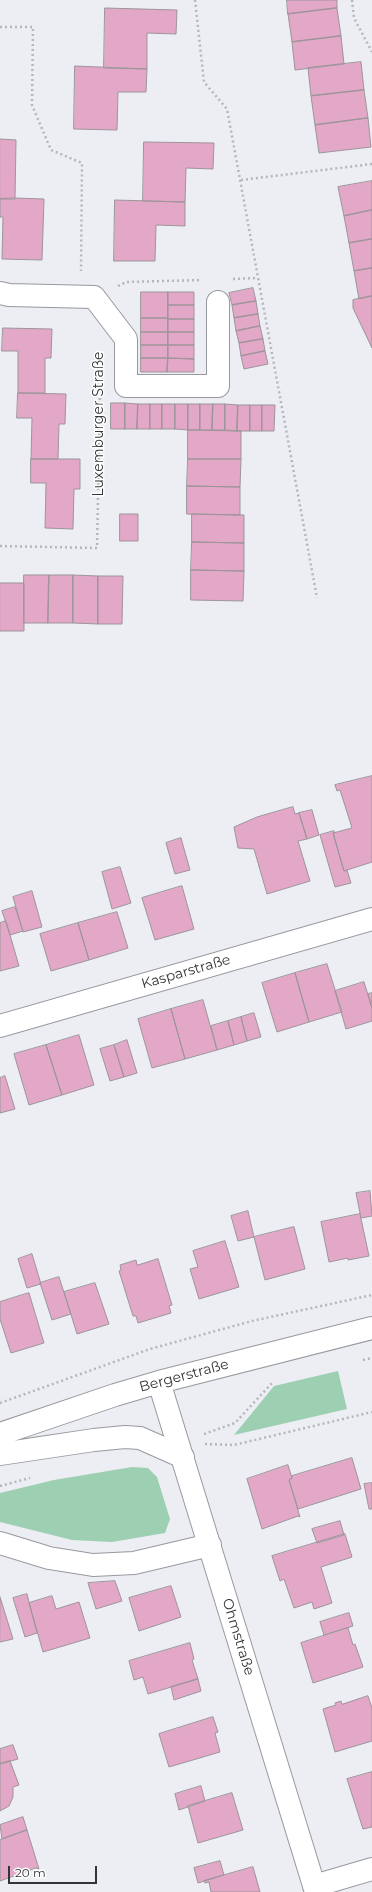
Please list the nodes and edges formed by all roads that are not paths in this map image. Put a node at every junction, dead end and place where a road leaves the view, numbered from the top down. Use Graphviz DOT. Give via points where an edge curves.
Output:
graph roads {
  1 [pos="0,293"];
  2 [pos="218,302"];
  3 [pos="372,919"];
  4 [pos="0,1026"];
  5 [pos="372,1328"];
  6 [pos="159,1382"];
  7 [pos="0,1434"];
  8 [pos="181,1450"];
  9 [pos="0,1454"];
  10 [pos="0,1543"];
  11 [pos="210,1545"];
  12 [pos="372,1869"];
  13 [pos="315,1889"];
  1 -- 2 [label="street" via="87,297 126,339 126,386 218,386"];
  3 -- 4 [label="street, Kasparstraße"];
  5 -- 6 [label="street, Bergerstraße"];
  6 -- 7 [label="street, Bergerstraße"];
  6 -- 8 [label="street, Ohmstraße"];
  8 -- 9 [label="street" via="140,1438 125,1437"];
  8 -- 11 [label="street, Ohmstraße"];
  10 -- 11 [label="street" via="49,1558 93,1565 134,1563"];
  11 -- 13 [label="street, Ohmstraße"];
  12 -- 13 [label="street"];
}
